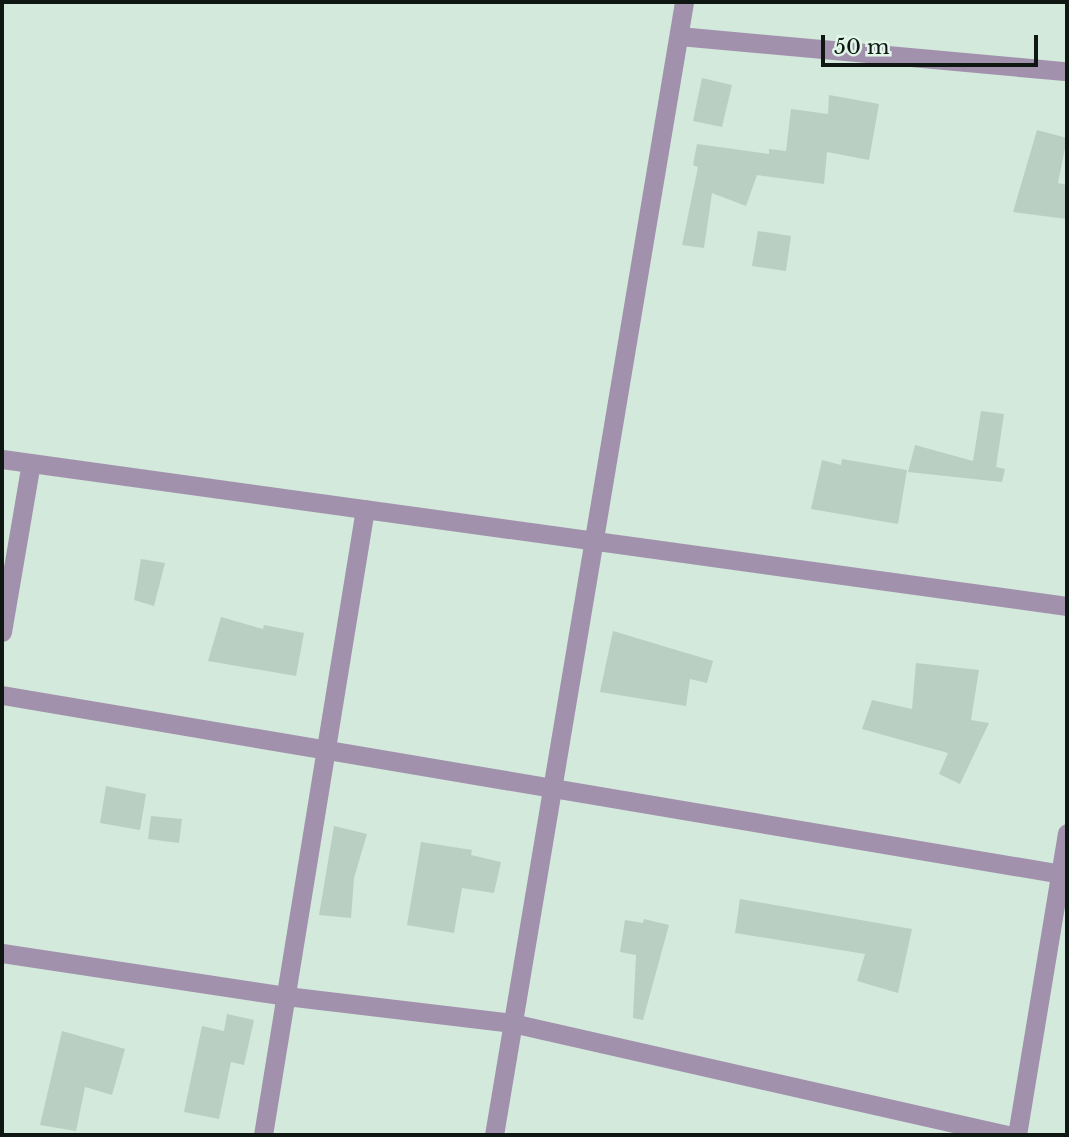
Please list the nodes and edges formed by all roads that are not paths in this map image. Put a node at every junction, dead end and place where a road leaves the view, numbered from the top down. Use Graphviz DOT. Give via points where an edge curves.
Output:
graph roads {
  1 [pos="684,2"];
  2 [pos="679,36"];
  3 [pos="1067,71"];
  4 [pos="2,459"];
  5 [pos="31,463"];
  6 [pos="365,509"];
  7 [pos="594,540"];
  8 [pos="1067,606"];
  9 [pos="2,632"];
  10 [pos="2,695"];
  11 [pos="326,748"];
  12 [pos="553,785"];
  13 [pos="1067,833"];
  14 [pos="1064,874"];
  15 [pos="2,953"];
  16 [pos="286,996"];
  17 [pos="512,1023"];
  18 [pos="263,1135"];
  19 [pos="494,1135"];
  20 [pos="1007,1135"];
  21 [pos="1017,1135"];
  1 -- 2 [label="street"];
  2 -- 3 [label="street"];
  2 -- 7 [label="street"];
  4 -- 5 [label="street"];
  5 -- 6 [label="street"];
  5 -- 9 [label="street"];
  6 -- 7 [label="street"];
  6 -- 11 [label="street"];
  7 -- 8 [label="street"];
  7 -- 12 [label="street"];
  10 -- 11 [label="street"];
  11 -- 12 [label="street"];
  11 -- 16 [label="street"];
  12 -- 14 [label="street"];
  12 -- 17 [label="street"];
  13 -- 14 [label="street"];
  14 -- 21 [label="street"];
  15 -- 16 [label="street"];
  16 -- 17 [label="street"];
  16 -- 18 [label="street"];
  17 -- 19 [label="street"];
  17 -- 20 [label="street"];
}
